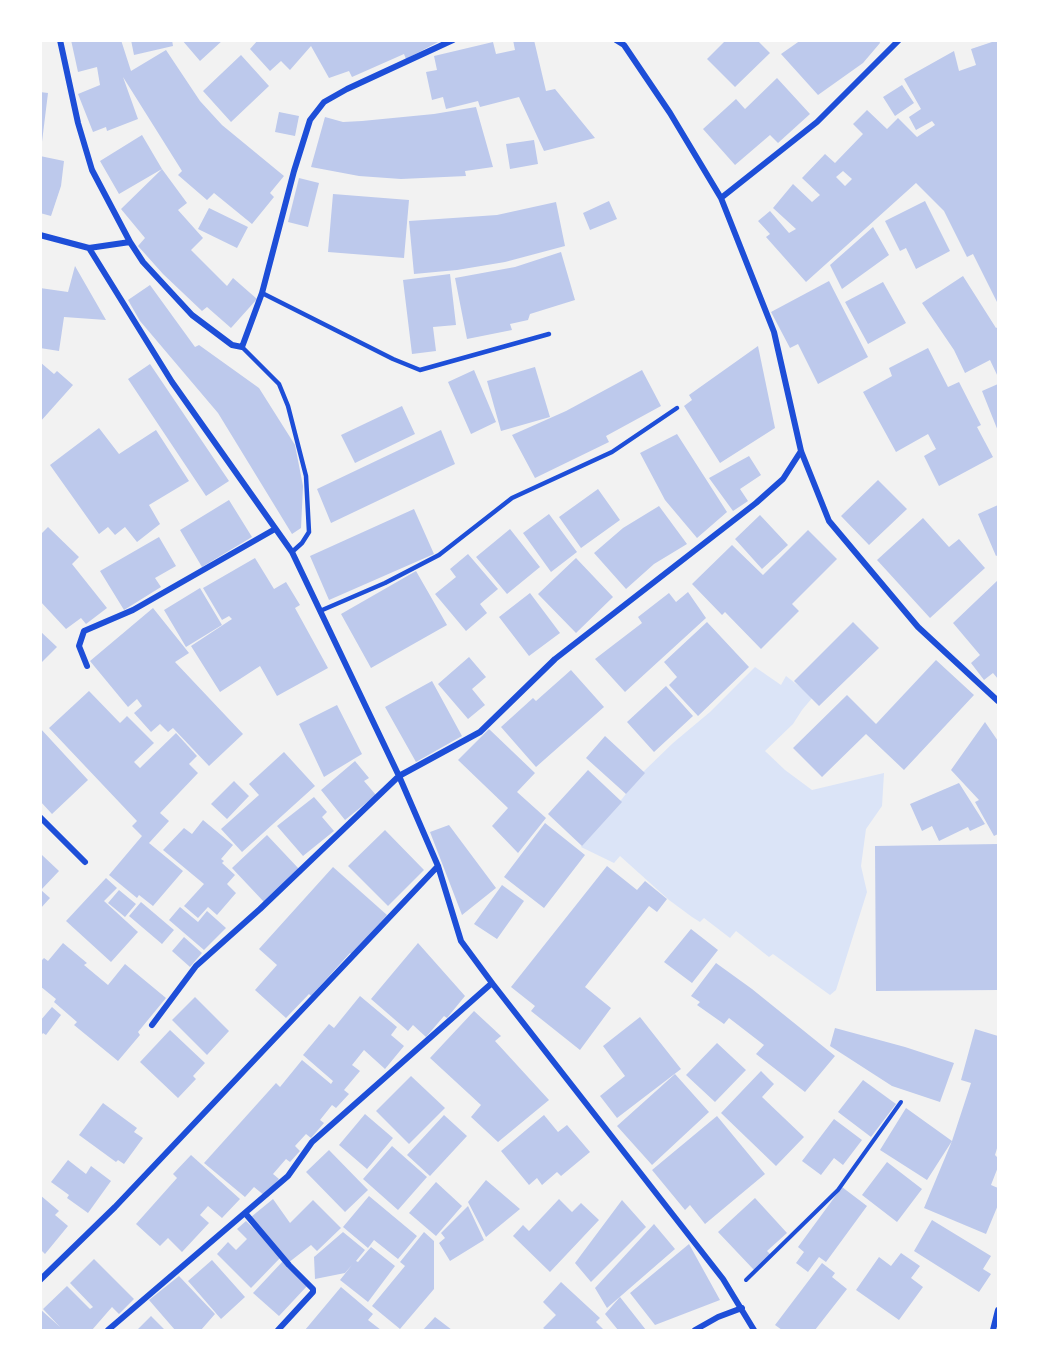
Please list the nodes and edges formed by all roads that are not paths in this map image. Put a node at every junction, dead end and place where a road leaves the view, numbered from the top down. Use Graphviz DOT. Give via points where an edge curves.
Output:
graph roads {
  1 [pos="60,40"];
  2 [pos="453,40"];
  3 [pos="616,40"];
  4 [pos="899,40"];
  5 [pos="721,198"];
  6 [pos="40,235"];
  7 [pos="130,242"];
  8 [pos="89,248"];
  9 [pos="262,293"];
  10 [pos="549,334"];
  11 [pos="242,347"];
  12 [pos="677,408"];
  13 [pos="801,451"];
  14 [pos="275,529"];
  15 [pos="292,552"];
  16 [pos="320,611"];
  17 [pos="87,666"];
  18 [pos="999,701"];
  19 [pos="399,776"];
  20 [pos="40,817"];
  21 [pos="85,862"];
  22 [pos="438,866"];
  23 [pos="492,983"];
  24 [pos="152,1025"];
  25 [pos="245,1213"];
  26 [pos="40,1280"];
  27 [pos="741,1308"];
  28 [pos="999,1310"];
  29 [pos="108,1330"];
  30 [pos="278,1330"];
  31 [pos="695,1330"];
  32 [pos="754,1330"];
  33 [pos="993,1330"];
  1 -- 7 [label="street" via="92,170"];
  2 -- 9 [label="street" via="347,89 324,102 310,120"];
  3 -- 5 [label="street" via="624,45 670,113"];
  4 -- 5 [label="street" via="817,122"];
  5 -- 13 [label="street" via="774,332"];
  6 -- 8 [label="street"];
  7 -- 8 [label="street"];
  7 -- 11 [label="street" via="143,262 192,315 232,345"];
  8 -- 14 [label="street" via="172,382"];
  9 -- 10 [label="lane" via="420,370"];
  9 -- 11 [label="street"];
  11 -- 15 [label="lane" via="279,384 306,476 309,532"];
  12 -- 16 [label="lane" via="612,452 512,498 440,555 385,584"];
  13 -- 18 [label="street" via="829,521 918,627"];
  13 -- 19 [label="street" via="783,479 765,495 555,659 480,732"];
  14 -- 15 [label="street"];
  14 -- 17 [label="street" via="133,610 84,631 79,646"];
  15 -- 16 [label="street"];
  16 -- 19 [label="street"];
  19 -- 22 [label="street"];
  19 -- 24 [label="street" via="196,966"];
  20 -- 21 [label="street"];
  22 -- 23 [label="street" via="461,941"];
  22 -- 26 [label="street" via="114,1208"];
  23 -- 25 [label="street" via="312,1142 288,1176"];
  23 -- 27 [label="street"];
  25 -- 29 [label="street"];
  25 -- 30 [label="street" via="313,1289"];
  27 -- 31 [label="street"];
  27 -- 32 [label="street"];
  28 -- 33 [label="street"];
}
